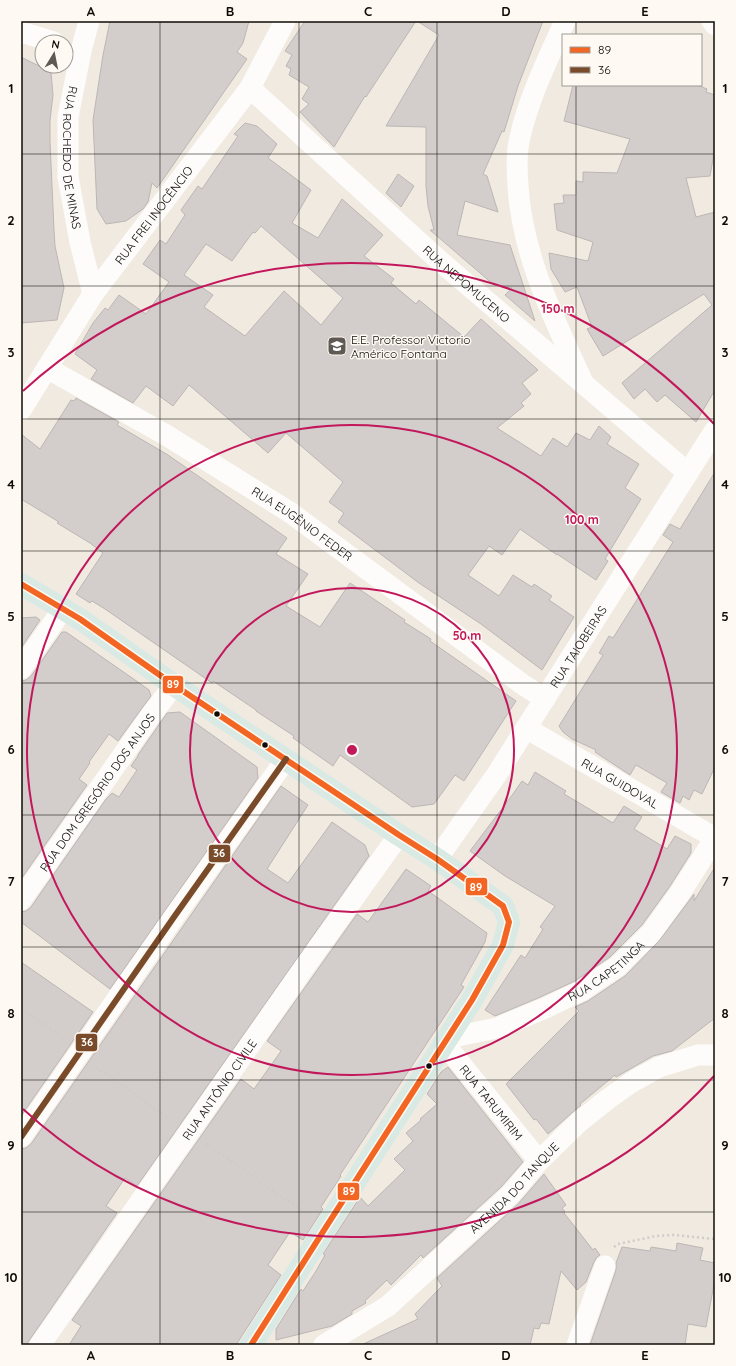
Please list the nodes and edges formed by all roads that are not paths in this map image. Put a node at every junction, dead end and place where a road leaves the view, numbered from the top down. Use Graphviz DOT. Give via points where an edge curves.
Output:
graph roads {
  1 [pos="89,21"];
  2 [pos="285,21"];
  3 [pos="565,21"];
  4 [pos="712,21"];
  5 [pos="715,24"];
  6 [pos="21,32"];
  7 [pos="34,36"];
  8 [pos="74,46"];
  9 [pos="71,74"];
  10 [pos="250,88"];
  11 [pos="93,294"];
  12 [pos="47,368"];
  13 [pos="584,384"];
  14 [pos="21,410"];
  15 [pos="715,430"];
  16 [pos="688,473"];
  17 [pos="21,584"];
  18 [pos="63,609"];
  19 [pos="21,669"];
  20 [pos="174,685"];
  21 [pos="545,699"];
  22 [pos="526,728"];
  23 [pos="286,759"];
  24 [pos="399,835"];
  25 [pos="715,838"];
  26 [pos="437,859"];
  27 [pos="21,900"];
  28 [pos="446,1041"];
  29 [pos="715,1054"];
  30 [pos="21,1137"];
  31 [pos="539,1161"];
  32 [pos="605,1266"];
  33 [pos="40,1345"];
  34 [pos="252,1345"];
  35 [pos="324,1345"];
  36 [pos="577,1345"];
  1 -- 8 [label="street, RUA ROCHEDO DE MINAS"];
  2 -- 10 [label="street, RUA FREI INOCÊNCIO"];
  3 -- 13 [label="street" via="530,101 519,139 516,168 519,207 529,250 548,307"];
  4 -- 5 [label="street"];
  6 -- 7 [label="street"];
  9 -- 11 [label="street, RUA ROCHEDO DE MINAS" via="68,177"];
  10 -- 11 [label="street, RUA FREI INOCÊNCIO"];
  10 -- 13 [label="street, RUA NEPOMUCENO" via="441,262"];
  11 -- 12 [label="street, RUA FREI INOCÊNCIO"];
  12 -- 14 [label="street, RUA FREI INOCÊNCIO"];
  12 -- 21 [label="street, RUA EUGÊNIO FEDER" via="166,435 291,513"];
  13 -- 16 [label="street, RUA NEPOMUCENO"];
  15 -- 16 [label="street, RUA TAIOBEIRAS"];
  16 -- 21 [label="street, RUA TAIOBEIRAS"];
  17 -- 18 [label="main road"];
  18 -- 19 [label="street"];
  18 -- 20 [label="main road"];
  20 -- 23 [label="main road"];
  20 -- 27 [label="street, RUA DOM GREGÓRIO DOS ANJOS"];
  21 -- 22 [label="street, RUA TAIOBEIRAS"];
  22 -- 25 [label="street, RUA GUIDOVAL"];
  22 -- 26 [label="street, RUA TAIOBEIRAS"];
  23 -- 24 [label="main road"];
  23 -- 30 [label="street"];
  24 -- 26 [label="main road"];
  24 -- 33 [label="street, RUA ANTÔNIO CIVILE"];
  25 -- 28 [label="street, RUA CAPETINGA" via="651,933 618,966 581,991 543,1009 497,1028"];
  26 -- 28 [label="main road" via="503,906 509,922 503,945"];
  28 -- 31 [label="street, RUA TARUMIRIM"];
  28 -- 34 [label="main road"];
  29 -- 31 [label="street, AVENIDA DO TANQUE" via="659,1067 632,1082 579,1122"];
  31 -- 35 [label="street, AVENIDA DO TANQUE" via="510,1195 388,1306"];
  32 -- 36 [label="street"];
}
